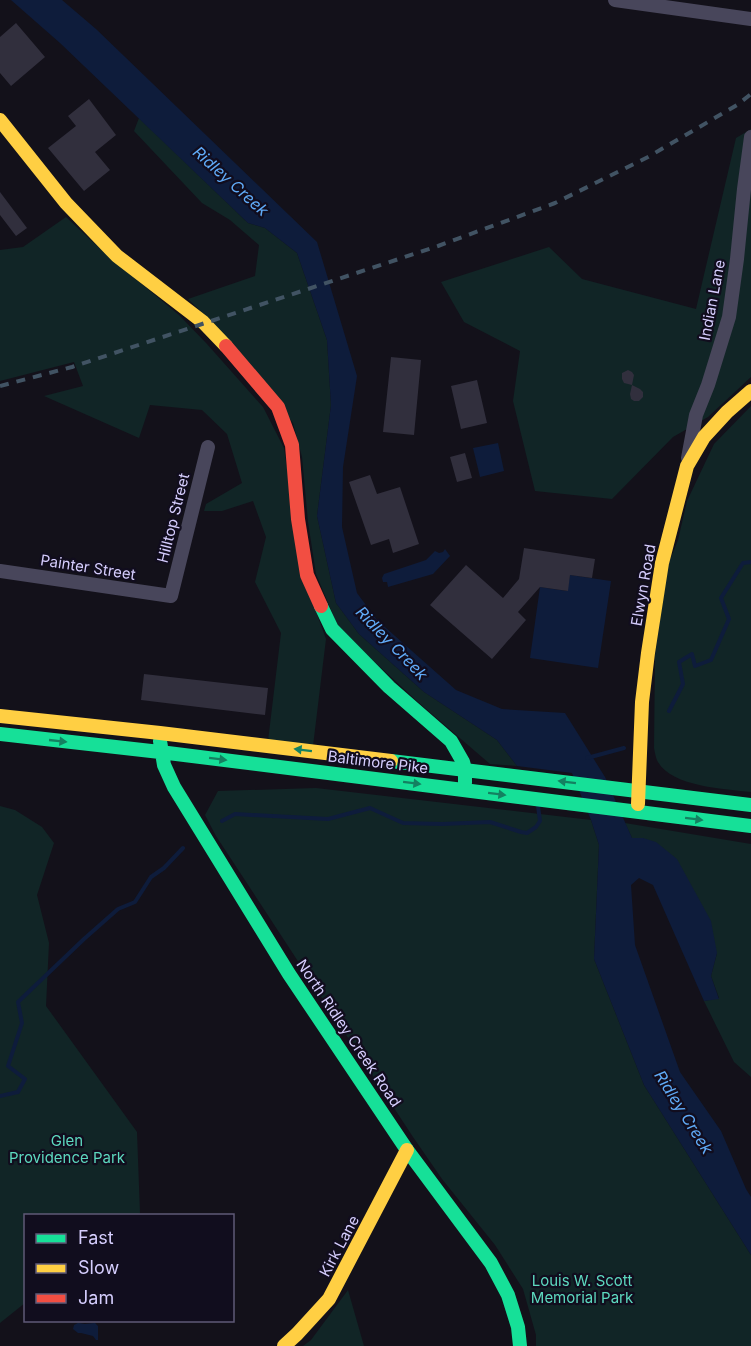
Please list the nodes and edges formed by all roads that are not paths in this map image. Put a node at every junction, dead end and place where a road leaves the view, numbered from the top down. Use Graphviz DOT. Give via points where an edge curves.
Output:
graph roads {
  1 [pos="615,0"];
  2 [pos="751,19"];
  3 [pos="0,120"];
  4 [pos="751,137"];
  5 [pos="751,391"];
  6 [pos="208,447"];
  7 [pos="687,466"];
  8 [pos="0,571"];
  9 [pos="171,596"];
  10 [pos="0,716"];
  11 [pos="160,733"];
  12 [pos="0,734"];
  13 [pos="160,752"];
  14 [pos="465,770"];
  15 [pos="465,789"];
  16 [pos="639,791"];
  17 [pos="751,805"];
  18 [pos="638,812"];
  19 [pos="751,826"];
  20 [pos="406,1150"];
  21 [pos="284,1346"];
  22 [pos="520,1346"];
  1 -- 2 [label="street"];
  3 -- 14 [label="street" via="73,211 117,256 203,322 278,407 292,444 307,575 332,629 389,687 451,741"];
  4 -- 7 [label="street, Indian Lane" via="729,317 696,415"];
  5 -- 7 [label="street, Elwyn Road" via="704,437"];
  6 -- 9 [label="street, Hilltop Street"];
  7 -- 16 [label="street, Elwyn Road" via="662,563 648,653"];
  8 -- 9 [label="street, Painter Street"];
  10 -- 11 [label="street, Baltimore Pike"];
  11 -- 13 [label="street, North Ridley Creek Road"];
  14 -- 11 [label="street, Baltimore Pike, one-way"];
  12 -- 13 [label="street, Baltimore Pike, one-way"];
  13 -- 15 [label="street, Baltimore Pike, one-way"];
  13 -- 20 [label="street, North Ridley Creek Road" via="174,787 283,964"];
  14 -- 15 [label="street"];
  16 -- 14 [label="street, Baltimore Pike, one-way"];
  15 -- 18 [label="street, Baltimore Pike, one-way"];
  16 -- 17 [label="street, Baltimore Pike"];
  16 -- 18 [label="street, Elwyn Road"];
  18 -- 19 [label="street, Baltimore Pike, one-way"];
  20 -- 21 [label="street, Kirk Lane" via="329,1299"];
  20 -- 22 [label="street, North Ridley Creek Road" via="491,1263 508,1295"];
}
